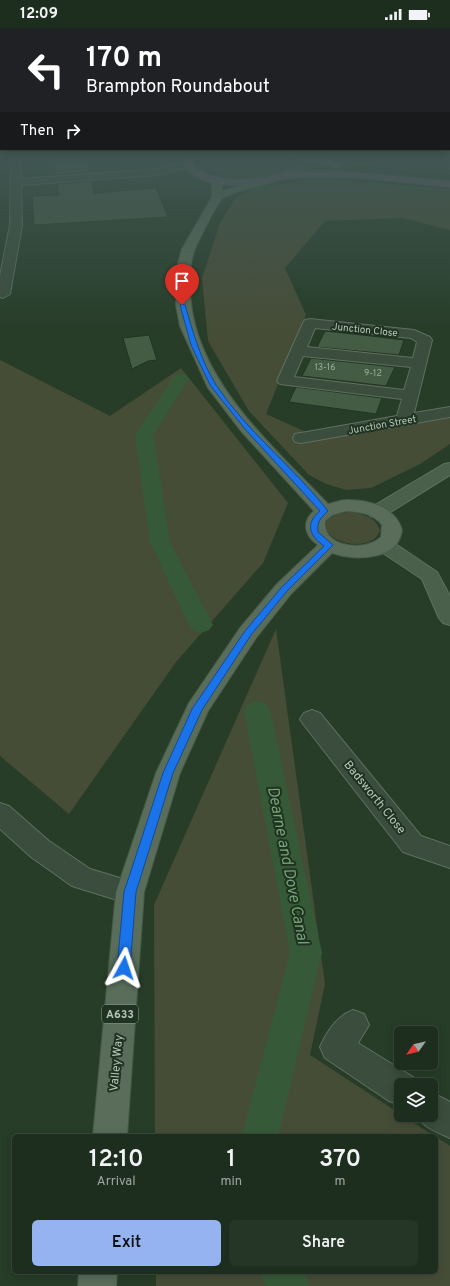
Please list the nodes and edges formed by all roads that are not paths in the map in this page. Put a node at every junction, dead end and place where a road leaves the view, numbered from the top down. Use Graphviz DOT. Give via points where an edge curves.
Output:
graph roads {
  1 [pos="15,214"];
  2 [pos="208,214"];
  3 [pos="3,294"];
  4 [pos="298,351"];
  5 [pos="419,363"];
  6 [pos="410,395"];
  7 [pos="450,412"];
  8 [pos="404,420"];
  9 [pos="312,439"];
  10 [pos="450,468"];
  11 [pos="324,511"];
  12 [pos="377,512"];
  13 [pos="329,545"];
  14 [pos="384,545"];
  15 [pos="450,618"];
  16 [pos="312,719"];
  17 [pos="0,813"];
  18 [pos="450,857"];
  19 [pos="130,892"];
  20 [pos="352,1025"];
  21 [pos="394,1084"];
  22 [pos="438,1113"];
  23 [pos="450,1121"];
  24 [pos="110,1134"];
  25 [pos="98,1274"];
  26 [pos="97,1286"];
  1 -- 3 [label="street" via="14,238"];
  2 -- 11 [label="main road" via="187,252 184,263 182,305 187,326 213,385 247,428"];
  4 -- 5 [label="street"];
  4 -- 5 [label="street, Junction Close" via="310,323 414,334 425,340"];
  4 -- 6 [label="street, Junction Close" via="285,381"];
  5 -- 6 [label="street, Junction Close"];
  6 -- 8 [label="street, Junction Close"];
  7 -- 8 [label="street, Junction Street"];
  8 -- 9 [label="street, Junction Street"];
  10 -- 12 [label="main road"];
  11 -- 12 [label="main road" via="345,505"];
  11 -- 13 [label="main road" via="313,524 314,532"];
  12 -- 14 [label="main road" via="391,524 393,532"];
  13 -- 14 [label="main road" via="351,552"];
  13 -- 19 [label="main road, Valley Way / A633" via="284,590 248,633 197,709 168,773"];
  14 -- 15 [label="main road" via="430,576"];
  16 -- 18 [label="street, Badsworth Close" via="412,844"];
  17 -- 19 [label="street" via="40,849 82,878"];
  19 -- 24 [label="main road, Valley Way / A633"];
  20 -- 21 [label="street" via="336,1047"];
  22 -- 23 [label="street"];
  25 -- 26 [label="main road"];
}
